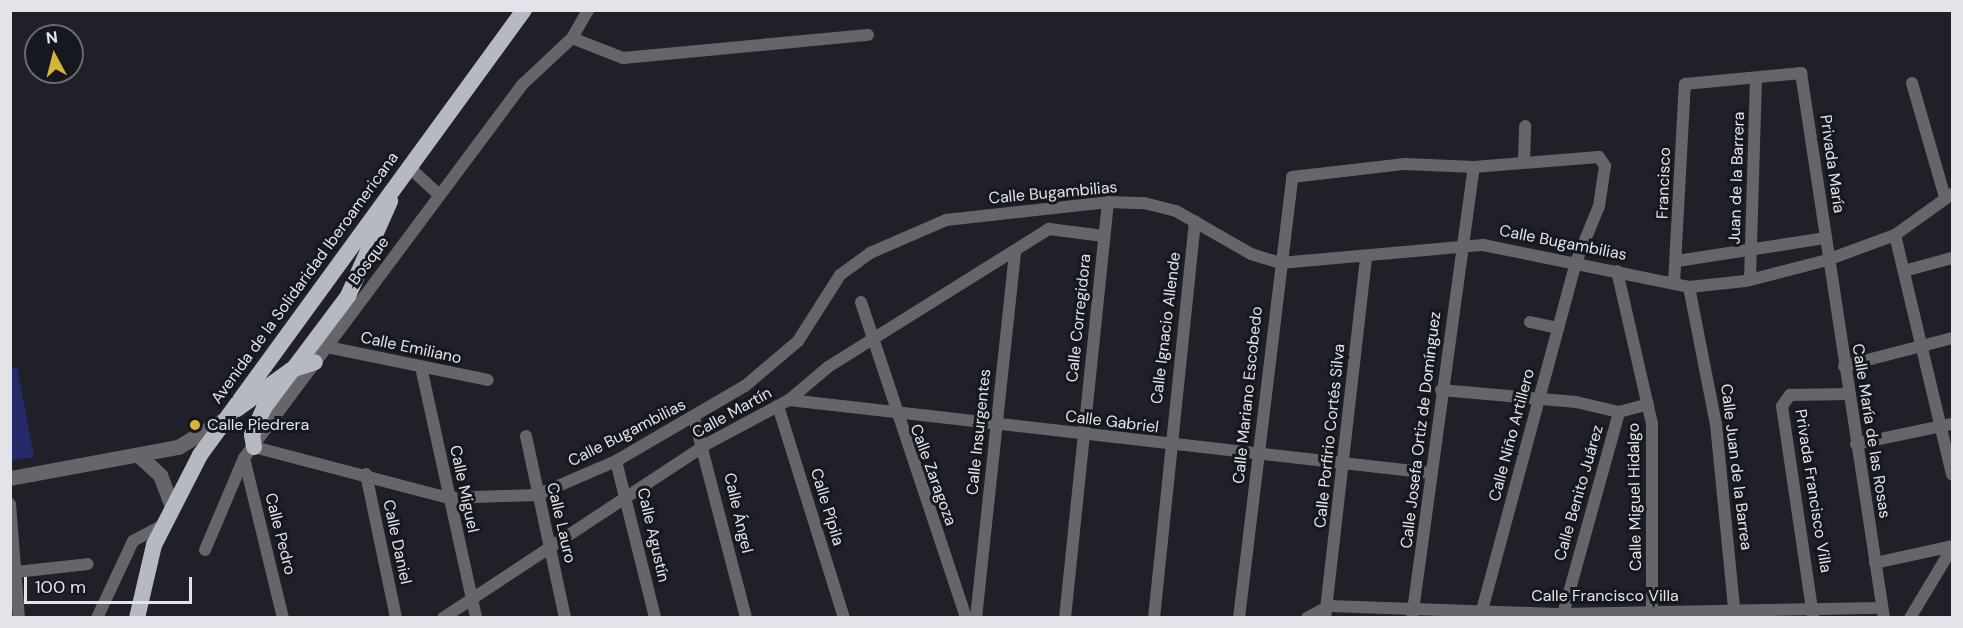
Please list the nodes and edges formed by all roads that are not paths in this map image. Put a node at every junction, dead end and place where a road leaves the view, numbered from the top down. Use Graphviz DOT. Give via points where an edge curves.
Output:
graph roads {
  1 [pos="524,10"];
  2 [pos="588,10"];
  3 [pos="868,35"];
  4 [pos="572,38"];
  5 [pos="1756,78"];
  6 [pos="1912,83"];
  7 [pos="1525,126"];
  8 [pos="1524,160"];
  9 [pos="1474,167"];
  10 [pos="403,172"];
  11 [pos="439,195"];
  12 [pos="1949,195"];
  13 [pos="1108,202"];
  14 [pos="1050,210"];
  15 [pos="1195,221"];
  16 [pos="1049,229"];
  17 [pos="1895,235"];
  18 [pos="1104,236"];
  19 [pos="1826,238"];
  20 [pos="1462,246"];
  21 [pos="1751,250"];
  22 [pos="1015,251"];
  23 [pos="1366,258"];
  24 [pos="1953,258"];
  25 [pos="1827,260"];
  26 [pos="1677,261"];
  27 [pos="1576,262"];
  28 [pos="1280,263"];
  29 [pos="1617,271"];
  30 [pos="1904,272"];
  31 [pos="1750,280"];
  32 [pos="1674,284"];
  33 [pos="1689,287"];
  34 [pos="354,299"];
  35 [pos="861,302"];
  36 [pos="1530,322"];
  37 [pos="1558,328"];
  38 [pos="1953,338"];
  39 [pos="871,343"];
  40 [pos="1922,346"];
  41 [pos="327,347"];
  42 [pos="315,362"];
  43 [pos="1844,366"];
  44 [pos="421,367"];
  45 [pos="291,370"];
  46 [pos="489,380"];
  47 [pos="1441,390"];
  48 [pos="1848,394"];
  49 [pos="1539,398"];
  50 [pos="789,400"];
  51 [pos="1648,404"];
  52 [pos="778,406"];
  53 [pos="893,412"];
  54 [pos="1619,412"];
  55 [pos="225,418"];
  56 [pos="694,418"];
  57 [pos="996,424"];
  58 [pos="1947,425"];
  59 [pos="1084,435"];
  60 [pos="526,436"];
  61 [pos="705,444"];
  62 [pos="1856,444"];
  63 [pos="1169,445"];
  64 [pos="249,452"];
  65 [pos="138,455"];
  66 [pos="1258,456"];
  67 [pos="616,461"];
  68 [pos="1344,466"];
  69 [pos="1431,473"];
  70 [pos="366,474"];
  71 [pos="1953,474"];
  72 [pos="10,478"];
  73 [pos="537,495"];
  74 [pos="629,497"];
  75 [pos="449,498"];
  76 [pos="10,504"];
  77 [pos="172,507"];
  78 [pos="164,525"];
  79 [pos="549,547"];
  80 [pos="1953,547"];
  81 [pos="205,550"];
  82 [pos="1875,563"];
  83 [pos="88,564"];
  84 [pos="16,572"];
  85 [pos="472,599"];
  86 [pos="1327,612"];
  87 [pos="1414,612"];
  88 [pos="1814,613"];
  89 [pos="1883,613"];
  90 [pos="1480,614"];
  91 [pos="1653,615"];
  92 [pos="1736,615"];
  93 [pos="1562,616"];
  94 [pos="19,618"];
  95 [pos="97,618"];
  96 [pos="137,618"];
  97 [pos="283,618"];
  98 [pos="396,618"];
  99 [pos="443,618"];
  100 [pos="476,618"];
  101 [pos="565,618"];
  102 [pos="655,618"];
  103 [pos="746,618"];
  104 [pos="844,618"];
  105 [pos="966,618"];
  106 [pos="976,618"];
  107 [pos="1065,618"];
  108 [pos="1154,618"];
  109 [pos="1239,618"];
  110 [pos="1308,618"];
  111 [pos="1910,618"];
  1 -- 10 [label="highway, Avenida de la Solidaridad Iberoamericana"];
  2 -- 4 [label="street, Bosque"];
  3 -- 4 [label="street" via="623,58"];
  4 -- 11 [label="street, Bosque" via="523,84"];
  5 -- 19 [label="street, Privada María" via="1801,73"];
  5 -- 21 [label="street, Juan de la Barrera"];
  5 -- 26 [label="street, Francisco" via="1685,84"];
  6 -- 12 [label="street"];
  7 -- 8 [label="street"];
  8 -- 9 [label="street"];
  8 -- 27 [label="street, Calle Niño Artillero" via="1602,159 1599,206"];
  9 -- 20 [label="street, Calle Josefa Ortiz de Domínguez"];
  9 -- 28 [label="street, Calle Mariano Escobedo" via="1405,164 1293,177"];
  10 -- 11 [label="street"];
  10 -- 34 [label="highway"];
  10 -- 55 [label="highway, Avenida de la Solidaridad Iberoamericana"];
  11 -- 34 [label="street, Bosque"];
  12 -- 17 [label="street, Calle Bugambilias"];
  13 -- 14 [label="street, Calle Bugambilias"];
  13 -- 15 [label="street, Calle Bugambilias" via="1144,203"];
  13 -- 18 [label="street, Calle Corregidora"];
  14 -- 16 [label="street"];
  14 -- 56 [label="street, Calle Bugambilias" via="946,220 870,253 840,275 798,341 745,386"];
  15 -- 28 [label="street, Calle Bugambilias" via="1251,254"];
  15 -- 63 [label="street, Calle Ignacio Allende"];
  16 -- 18 [label="street"];
  16 -- 22 [label="street, Calle Martín"];
  17 -- 25 [label="street, Calle Bugambilias"];
  17 -- 30 [label="street"];
  18 -- 59 [label="street, Calle Corregidora"];
  19 -- 21 [label="street"];
  19 -- 25 [label="street, Privada María"];
  20 -- 23 [label="street, Calle Bugambilias"];
  20 -- 27 [label="street, Calle Bugambilias" via="1514,248"];
  20 -- 47 [label="street, Calle Josefa Ortiz de Domínguez"];
  21 -- 26 [label="street"];
  21 -- 31 [label="street, Juan de la Barrera"];
  22 -- 39 [label="street, Calle Martín"];
  22 -- 57 [label="street, Calle Insurgentes"];
  23 -- 28 [label="street, Calle Bugambilias"];
  23 -- 68 [label="street, Calle Porfirio Cortés Silva"];
  24 -- 30 [label="street"];
  25 -- 31 [label="street, Calle Bugambilias"];
  25 -- 43 [label="street, Calle María de las Rosas"];
  26 -- 32 [label="street, Francisco"];
  27 -- 29 [label="street, Calle Bugambilias"];
  27 -- 37 [label="street, Calle Niño Artillero"];
  28 -- 66 [label="street, Calle Mariano Escobedo"];
  29 -- 32 [label="street, Calle Bugambilias"];
  29 -- 51 [label="street, Calle Miguel Hidalgo"];
  30 -- 40 [label="street"];
  31 -- 33 [label="street, Calle Bugambilias"];
  32 -- 33 [label="street, Calle Bugambilias"];
  33 -- 92 [label="street, Calle Juan de la Barrea" via="1716,424"];
  34 -- 41 [label="street, Bosque"];
  34 -- 45 [label="highway"];
  35 -- 39 [label="street, Calle Zaragoza"];
  36 -- 37 [label="street"];
  37 -- 49 [label="street, Calle Niño Artillero"];
  38 -- 40 [label="street"];
  39 -- 50 [label="street, Calle Martín" via="805,383"];
  39 -- 53 [label="street, Calle Zaragoza"];
  40 -- 43 [label="street"];
  40 -- 58 [label="street"];
  41 -- 42 [label="street, Bosque"];
  41 -- 44 [label="street, Calle Emiliano"];
  42 -- 45 [label="highway"];
  42 -- 64 [label="street, Bosque"];
  43 -- 48 [label="street, Calle María de las Rosas"];
  44 -- 46 [label="street, Calle Emiliano"];
  44 -- 75 [label="street, Calle Miguel"];
  45 -- 55 [label="highway"];
  45 -- 64 [label="highway" via="256,423"];
  47 -- 49 [label="street"];
  47 -- 69 [label="street, Calle Josefa Ortiz de Domínguez"];
  48 -- 62 [label="street, Calle María de las Rosas"];
  48 -- 88 [label="street, Privada Francisco Villa" via="1790,394 1782,406"];
  49 -- 54 [label="street"];
  49 -- 90 [label="street, Calle Niño Artillero"];
  50 -- 52 [label="street, Calle Martín"];
  50 -- 53 [label="street, Calle Gabriel"];
  51 -- 54 [label="street"];
  51 -- 91 [label="street, Calle Miguel Hidalgo"];
  52 -- 61 [label="street, Calle Martín"];
  52 -- 104 [label="street, Calle Pípila"];
  53 -- 57 [label="street, Calle Gabriel"];
  53 -- 105 [label="street, Calle Zaragoza"];
  54 -- 93 [label="street, Calle Benito Juárez"];
  55 -- 65 [label="street" via="189,444"];
  55 -- 77 [label="highway, Avenida de la Solidaridad Iberoamericana"];
  56 -- 61 [label="street, Calle Ángel"];
  56 -- 67 [label="street, Calle Bugambilias"];
  57 -- 59 [label="street, Calle Gabriel"];
  57 -- 106 [label="street, Calle Insurgentes"];
  58 -- 62 [label="street"];
  58 -- 71 [label="street"];
  59 -- 63 [label="street, Calle Gabriel"];
  59 -- 107 [label="street, Calle Corregidora"];
  60 -- 73 [label="street, Calle Lauro"];
  61 -- 74 [label="street, Calle Martín"];
  61 -- 103 [label="street, Calle Ángel"];
  62 -- 82 [label="street, Calle María de las Rosas"];
  63 -- 66 [label="street, Calle Gabriel"];
  63 -- 108 [label="street, Calle Ignacio Allende"];
  64 -- 70 [label="street, Calle Bugambilias"];
  64 -- 81 [label="street, Bosque"];
  64 -- 97 [label="street, Calle Pedro"];
  65 -- 72 [label="street"];
  65 -- 77 [label="street" via="160,475"];
  66 -- 68 [label="street, Calle Gabriel"];
  66 -- 109 [label="street, Calle Mariano Escobedo"];
  67 -- 73 [label="street, Calle Bugambilias"];
  67 -- 74 [label="street, Calle Agustín"];
  68 -- 69 [label="street, Calle Gabriel"];
  68 -- 86 [label="street, Calle Porfirio Cortés Silva"];
  69 -- 87 [label="street, Calle Josefa Ortiz de Domínguez"];
  70 -- 75 [label="street, Calle Bugambilias"];
  70 -- 98 [label="street, Calle Daniel"];
  73 -- 75 [label="street, Calle Bugambilias"];
  73 -- 79 [label="street, Calle Lauro"];
  74 -- 79 [label="street, Calle Martín"];
  74 -- 102 [label="street, Calle Agustín"];
  75 -- 85 [label="street, Calle Miguel"];
  76 -- 84 [label="street"];
  77 -- 78 [label="highway, Avenida de la Solidaridad Iberoamericana"];
  78 -- 95 [label="street" via="133,542"];
  78 -- 96 [label="highway, Avenida de la Solidaridad Iberoamericana"];
  79 -- 85 [label="street, Calle Martín"];
  79 -- 101 [label="street, Calle Lauro"];
  80 -- 82 [label="street"];
  80 -- 111 [label="street"];
  82 -- 89 [label="street, Calle María de las Rosas"];
  83 -- 84 [label="street" via="55,572"];
  84 -- 94 [label="street"];
  85 -- 99 [label="street, Calle Martín"];
  85 -- 100 [label="street, Calle Miguel"];
  86 -- 87 [label="street, Calle Francisco Villa"];
  86 -- 110 [label="street"];
  87 -- 90 [label="street, Calle Francisco Villa"];
  88 -- 89 [label="street, Calle Francisco Villa"];
  88 -- 92 [label="street, Calle Francisco Villa"];
  90 -- 93 [label="street, Calle Francisco Villa"];
  91 -- 92 [label="street, Calle Francisco Villa"];
  91 -- 93 [label="street, Calle Francisco Villa"];
}
